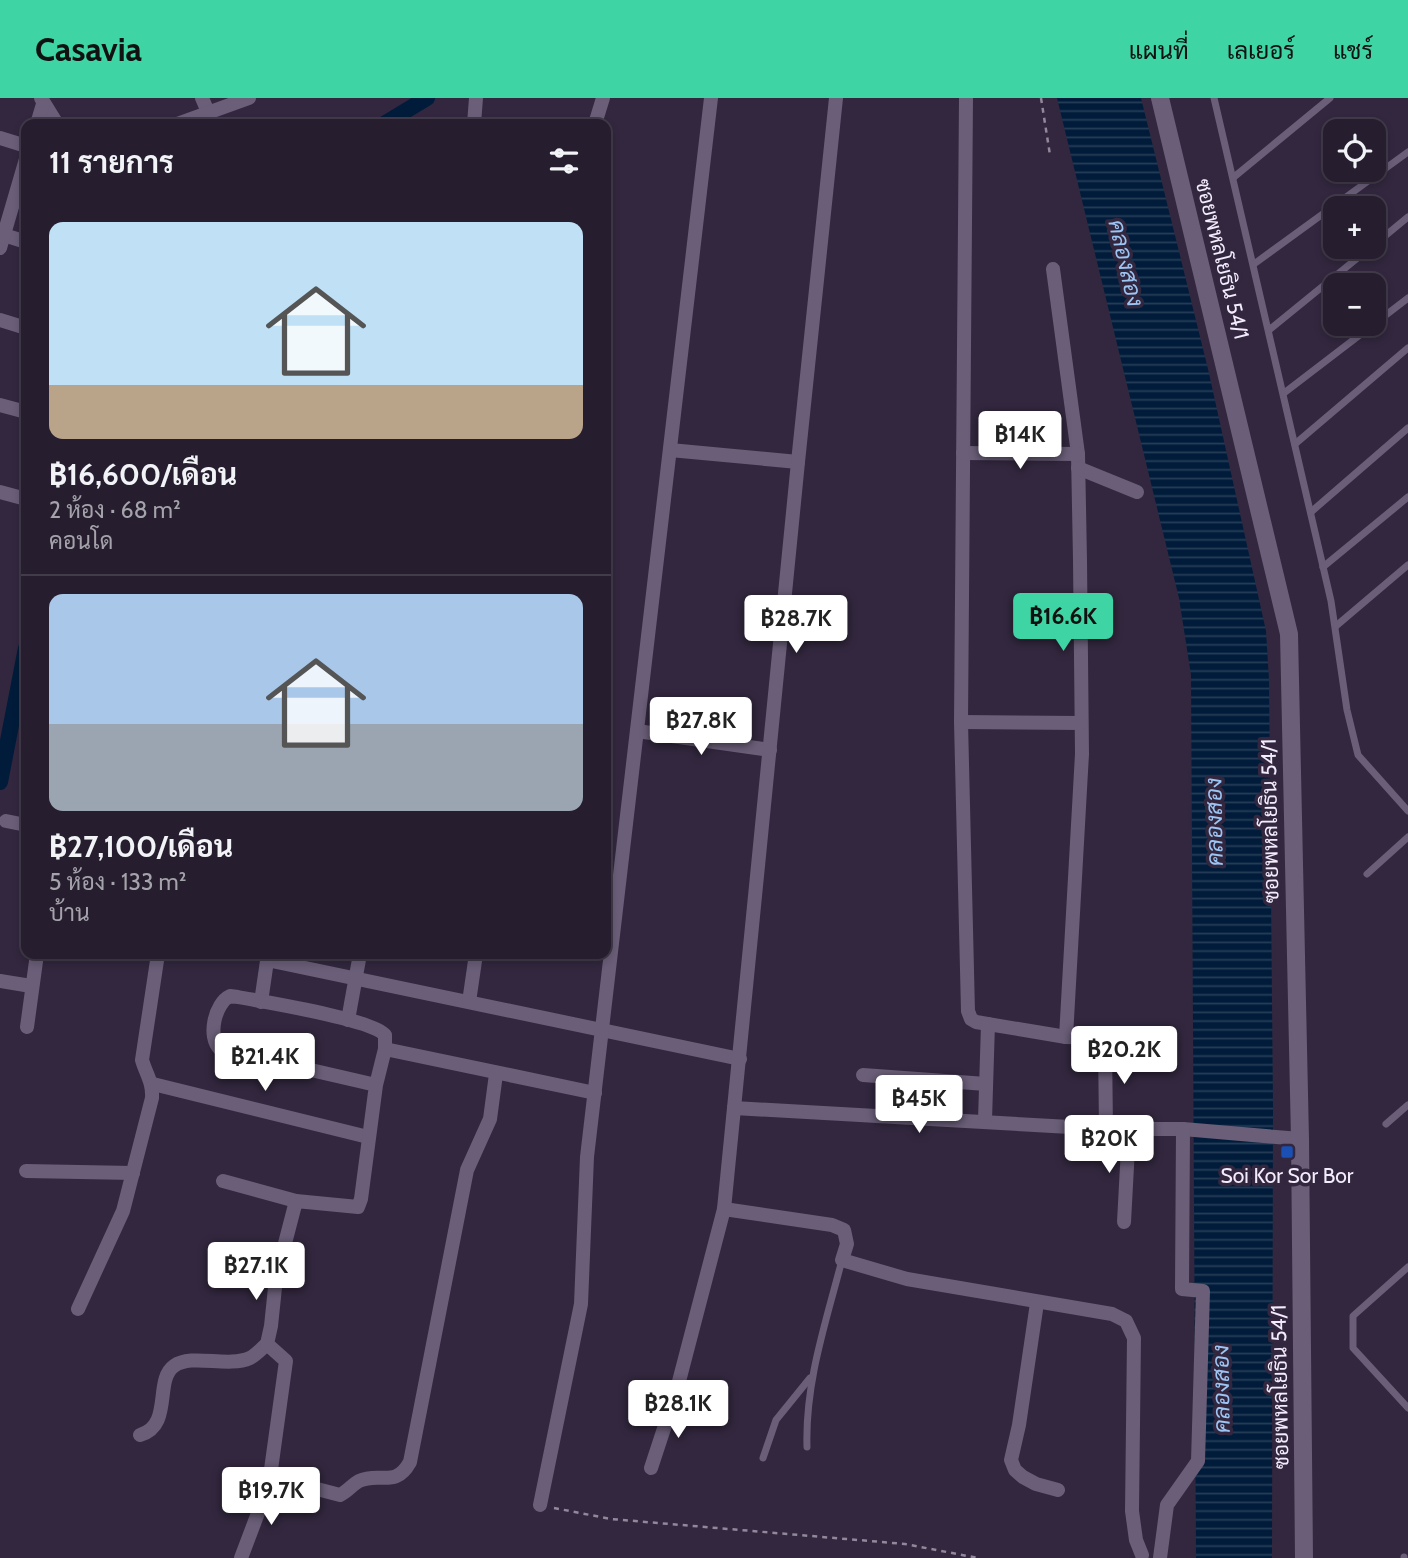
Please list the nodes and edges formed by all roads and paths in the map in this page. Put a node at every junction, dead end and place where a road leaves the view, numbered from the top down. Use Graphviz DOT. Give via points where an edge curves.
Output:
graph roads {
  1 [pos="202,98"];
  2 [pos="249,98"];
  3 [pos="476,98"];
  4 [pos="603,98"];
  5 [pos="711,98"];
  6 [pos="836,98"];
  7 [pos="966,98"];
  8 [pos="1041,98"];
  9 [pos="1160,98"];
  10 [pos="1214,98"];
  11 [pos="1330,98"];
  12 [pos="42,101"];
  13 [pos="208,112"];
  14 [pos="38,119"];
  15 [pos="54,119"];
  16 [pos="190,119"];
  17 [pos="474,119"];
  18 [pos="597,119"];
  19 [pos="0,138"];
  20 [pos="21,144"];
  21 [pos="1408,152"];
  22 [pos="1050,155"];
  23 [pos="21,176"];
  24 [pos="1234,177"];
  25 [pos="1408,217"];
  26 [pos="1386,235"];
  27 [pos="2,242"];
  28 [pos="21,242"];
  29 [pos="1357,259"];
  30 [pos="1254,264"];
  31 [pos="1053,269"];
  32 [pos="1408,298"];
  33 [pos="0,320"];
  34 [pos="21,326"];
  35 [pos="1269,330"];
  36 [pos="1408,348"];
  37 [pos="1284,394"];
  38 [pos="0,405"];
  39 [pos="21,411"];
  40 [pos="1408,428"];
  41 [pos="1295,444"];
  42 [pos="670,450"];
  43 [pos="963,453"];
  44 [pos="1078,461"];
  45 [pos="797,463"];
  46 [pos="0,492"];
  47 [pos="1137,492"];
  48 [pos="1408,497"];
  49 [pos="21,498"];
  50 [pos="1311,512"];
  51 [pos="1408,565"];
  52 [pos="1324,567"];
  53 [pos="1336,626"];
  54 [pos="961,722"];
  55 [pos="1082,723"];
  56 [pos="637,731"];
  57 [pos="770,750"];
  58 [pos="1408,811"];
  59 [pos="6,821"];
  60 [pos="21,824"];
  61 [pos="1408,837"];
  62 [pos="1367,874"];
  63 [pos="36,959"];
  64 [pos="157,959"];
  65 [pos="268,959"];
  66 [pos="276,959"];
  67 [pos="359,959"];
  68 [pos="474,959"];
  69 [pos="356,979"];
  70 [pos="0,981"];
  71 [pos="32,986"];
  72 [pos="261,1002"];
  73 [pos="469,1002"];
  74 [pos="348,1020"];
  75 [pos="988,1024"];
  76 [pos="27,1027"];
  77 [pos="603,1030"];
  78 [pos="1066,1037"];
  79 [pos="385,1049"];
  80 [pos="740,1059"];
  81 [pos="496,1074"];
  82 [pos="863,1075"];
  83 [pos="153,1084"];
  84 [pos="986,1084"];
  85 [pos="376,1085"];
  86 [pos="595,1093"];
  87 [pos="1408,1105"];
  88 [pos="734,1108"];
  89 [pos="985,1120"];
  90 [pos="1386,1124"];
  91 [pos="1106,1129"];
  92 [pos="1129,1129"];
  93 [pos="1184,1129"];
  94 [pos="368,1137"];
  95 [pos="1300,1139"];
  96 [pos="26,1171"];
  97 [pos="133,1173"];
  98 [pos="223,1181"];
  99 [pos="296,1201"];
  100 [pos="724,1209"];
  101 [pos="1124,1222"];
  102 [pos="842,1260"];
  103 [pos="1408,1267"];
  104 [pos="1037,1303"];
  105 [pos="78,1309"];
  106 [pos="267,1344"];
  107 [pos="811,1377"];
  108 [pos="1408,1408"];
  109 [pos="140,1435"];
  110 [pos="807,1447"];
  111 [pos="763,1458"];
  112 [pos="651,1468"];
  113 [pos="269,1484"];
  114 [pos="1058,1490"];
  115 [pos="540,1505"];
  116 [pos="1142,1555"];
  117 [pos="241,1558"];
  118 [pos="978,1558"];
  119 [pos="1160,1558"];
  120 [pos="1304,1558"];
  1 -- 13 [label="street"];
  2 -- 13 [label="street"];
  3 -- 17 [label="street"];
  4 -- 18 [label="street"];
  5 -- 42 [label="street"];
  6 -- 45 [label="street"];
  7 -- 43 [label="street"];
  8 -- 22 [label="path"];
  9 -- 95 [label="street, ซอยพหลโยธิน 54/1" via="1289,634"];
  10 -- 24 [label="lane"];
  11 -- 24 [label="lane"];
  12 -- 14 [label="street"];
  12 -- 15 [label="street"];
  13 -- 16 [label="street"];
  19 -- 20 [label="street"];
  21 -- 30 [label="lane"];
  23 -- 27 [label="street"];
  24 -- 30 [label="lane"];
  25 -- 26 [label="lane"];
  27 -- 28 [label="street"];
  29 -- 35 [label="lane"];
  30 -- 35 [label="lane"];
  31 -- 44 [label="street"];
  32 -- 37 [label="lane"];
  33 -- 34 [label="street"];
  35 -- 37 [label="lane"];
  36 -- 41 [label="lane"];
  37 -- 41 [label="lane"];
  38 -- 39 [label="street"];
  40 -- 50 [label="lane"];
  41 -- 50 [label="lane"];
  42 -- 45 [label="street"];
  42 -- 56 [label="street"];
  43 -- 44 [label="street"];
  43 -- 54 [label="street"];
  44 -- 47 [label="street"];
  44 -- 55 [label="street"];
  45 -- 57 [label="street"];
  46 -- 49 [label="street"];
  48 -- 52 [label="lane"];
  50 -- 52 [label="lane"];
  51 -- 53 [label="lane"];
  52 -- 53 [label="lane"];
  53 -- 58 [label="lane" via="1359,755"];
  54 -- 55 [label="street"];
  54 -- 75 [label="street" via="966,1001 971,1019"];
  55 -- 78 [label="street"];
  56 -- 57 [label="street"];
  56 -- 77 [label="street"];
  57 -- 80 [label="street"];
  59 -- 60 [label="street"];
  61 -- 62 [label="lane"];
  63 -- 71 [label="street"];
  64 -- 83 [label="street" via="142,1059"];
  65 -- 72 [label="street"];
  66 -- 69 [label="street"];
  67 -- 69 [label="street"];
  68 -- 73 [label="street"];
  69 -- 73 [label="street"];
  69 -- 74 [label="street"];
  70 -- 71 [label="street"];
  71 -- 76 [label="street"];
  72 -- 74 [label="street"];
  72 -- 85 [label="street" via="224,998 213,1034 215,1045"];
  73 -- 77 [label="street"];
  74 -- 79 [label="street" via="381,1031"];
  75 -- 78 [label="street"];
  75 -- 84 [label="street"];
  77 -- 80 [label="street"];
  77 -- 86 [label="street"];
  78 -- 91 [label="street" via="1095,1038 1105,1044"];
  79 -- 81 [label="street"];
  79 -- 85 [label="street"];
  80 -- 88 [label="street"];
  81 -- 86 [label="street"];
  81 -- 113 [label="street" via="490,1119 467,1170 405,1472 396,1478 359,1481 340,1496"];
  82 -- 84 [label="street"];
  83 -- 94 [label="street"];
  83 -- 97 [label="street"];
  84 -- 89 [label="street"];
  85 -- 94 [label="street"];
  86 -- 115 [label="street" via="587,1157 581,1304"];
  87 -- 90 [label="lane"];
  88 -- 89 [label="street"];
  88 -- 100 [label="street"];
  89 -- 91 [label="street"];
  91 -- 92 [label="street"];
  92 -- 93 [label="street"];
  92 -- 101 [label="street"];
  93 -- 95 [label="street"];
  93 -- 119 [label="street" via="1182,1289 1203,1291 1198,1461 1167,1504"];
  94 -- 99 [label="street" via="358,1207"];
  95 -- 120 [label="street, ซอยพหลโยธิน 54/1"];
  96 -- 97 [label="street"];
  97 -- 105 [label="street" via="123,1211"];
  98 -- 99 [label="street"];
  99 -- 106 [label="street" via="276,1278"];
  100 -- 102 [label="street" via="832,1224 844,1230 847,1244"];
  100 -- 112 [label="street" via="677,1390"];
  102 -- 104 [label="street" via="907,1279"];
  102 -- 107 [label="lane"];
  103 -- 108 [label="lane" via="1353,1316 1353,1348"];
  104 -- 114 [label="street" via="1011,1460 1023,1477"];
  104 -- 116 [label="street" via="1112,1314 1126,1321 1134,1338 1132,1511"];
  106 -- 109 [label="street" via="251,1358 176,1364 167,1378 156,1426"];
  106 -- 113 [label="street" via="286,1362"];
  107 -- 110 [label="lane"];
  107 -- 111 [label="lane" via="776,1420"];
  113 -- 117 [label="street"];
  115 -- 118 [label="path" via="611,1519 905,1544"];
}
